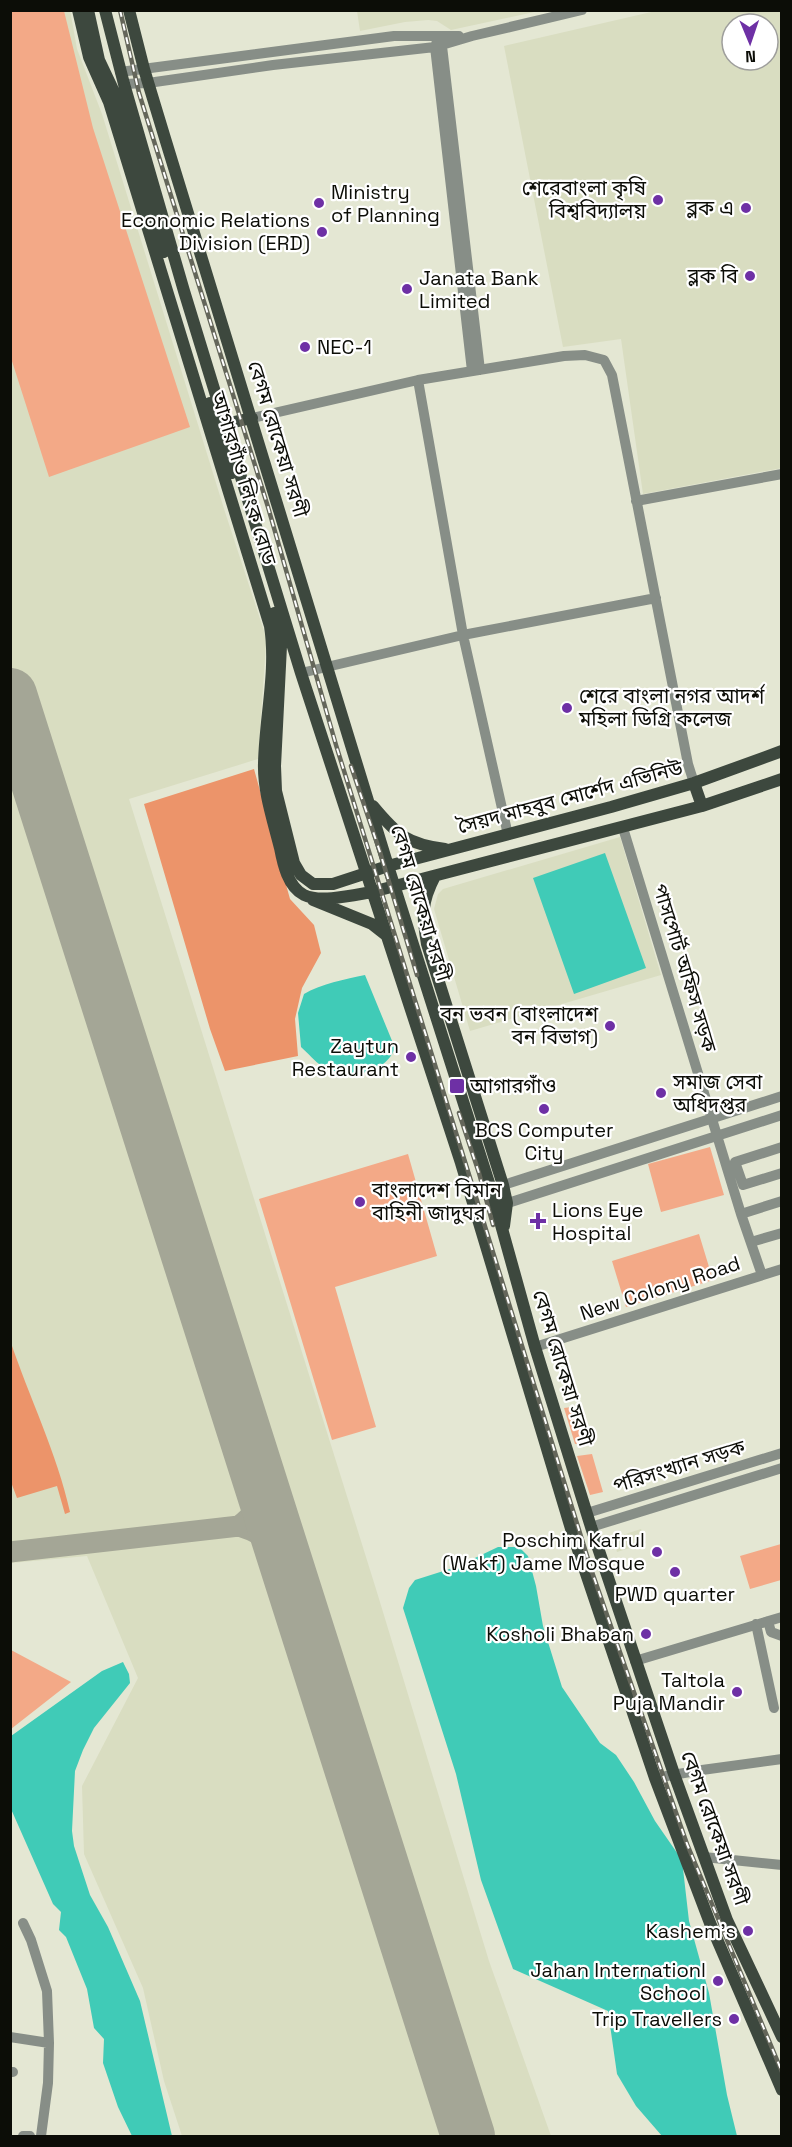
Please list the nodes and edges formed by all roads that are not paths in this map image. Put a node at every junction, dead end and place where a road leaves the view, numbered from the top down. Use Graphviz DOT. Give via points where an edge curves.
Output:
graph roads {
  1 [pos="78,10"];
  2 [pos="88,10"];
  3 [pos="93,10"];
  4 [pos="105,10"];
  5 [pos="129,10"];
  6 [pos="582,10"];
  7 [pos="407,35"];
  8 [pos="438,41"];
  9 [pos="308,47"];
  10 [pos="409,50"];
  11 [pos="310,61"];
  12 [pos="202,62"];
  13 [pos="144,69"];
  14 [pos="204,75"];
  15 [pos="122,78"];
  16 [pos="148,83"];
  17 [pos="476,370"];
  18 [pos="418,380"];
  19 [pos="252,418"];
  20 [pos="225,424"];
  21 [pos="782,474"];
  22 [pos="636,501"];
  23 [pos="656,598"];
  24 [pos="463,635"];
  25 [pos="328,667"];
  26 [pos="302,673"];
  27 [pos="782,751"];
  28 [pos="782,779"];
  29 [pos="694,783"];
  30 [pos="369,800"];
  31 [pos="702,806"];
  32 [pos="623,828"];
  33 [pos="508,835"];
  34 [pos="450,850"];
  35 [pos="388,866"];
  36 [pos="366,872"];
  37 [pos="435,876"];
  38 [pos="395,886"];
  39 [pos="372,892"];
  40 [pos="305,896"];
  41 [pos="387,936"];
  42 [pos="782,1096"];
  43 [pos="782,1115"];
  44 [pos="712,1118"];
  45 [pos="717,1136"];
  46 [pos="782,1147"];
  47 [pos="782,1173"];
  48 [pos="497,1187"];
  49 [pos="782,1201"];
  50 [pos="501,1205"];
  51 [pos="741,1214"];
  52 [pos="782,1233"];
  53 [pos="751,1242"];
  54 [pos="782,1269"];
  55 [pos="762,1275"];
  56 [pos="535,1347"];
  57 [pos="517,1352"];
  58 [pos="782,1453"];
  59 [pos="782,1468"];
  60 [pos="587,1513"];
  61 [pos="568,1519"];
  62 [pos="591,1527"];
  63 [pos="572,1532"];
  64 [pos="782,1617"];
  65 [pos="768,1621"];
  66 [pos="756,1624"];
  67 [pos="782,1636"];
  68 [pos="635,1661"];
  69 [pos="774,1708"];
  70 [pos="782,1759"];
  71 [pos="674,1774"];
  72 [pos="655,1778"];
  73 [pos="704,1857"];
  74 [pos="782,1864"];
  75 [pos="23,1923"];
  76 [pos="10,2037"];
  77 [pos="782,2037"];
  78 [pos="49,2043"];
  79 [pos="782,2090"];
  80 [pos="24,2136"];
  81 [pos="30,2136"];
  82 [pos="41,2136"];
  1 -- 40 [label="main road, আগারগাঁও লিংক রোড" via="89,57 109,102 270,626 265,789 285,869"];
  2 -- 36 [label="main road, আগারগাঁও লিংক রোড" via="99,60 126,126 280,635 275,778 294,863 301,875 319,885"];
  3 -- 15 [label="main road, বেগম রোকেয়া সরণী" via="106,64"];
  4 -- 15 [label="main road, বেগম রোকেয়া সরণী"];
  5 -- 13 [label="main road, বেগম রোকেয়া সরণী"];
  6 -- 8 [label="street"];
  7 -- 8 [label="street"];
  7 -- 9 [label="street"];
  7 -- 10 [label="street"];
  8 -- 10 [label="street"];
  8 -- 17 [label="street"];
  9 -- 11 [label="street"];
  9 -- 12 [label="street"];
  10 -- 11 [label="street"];
  11 -- 14 [label="street"];
  12 -- 13 [label="street"];
  12 -- 14 [label="street"];
  13 -- 15 [label="street"];
  13 -- 16 [label="main road, বেগম রোকেয়া সরণী"];
  14 -- 16 [label="street"];
  15 -- 16 [label="street"];
  15 -- 20 [label="main road, বেগম রোকেয়া সরণী"];
  16 -- 19 [label="main road, বেগম রোকেয়া সরণী"];
  17 -- 18 [label="street"];
  17 -- 22 [label="street" via="574,355 604,360 612,375"];
  18 -- 19 [label="street"];
  18 -- 24 [label="street"];
  19 -- 20 [label="main road"];
  19 -- 25 [label="main road, বেগম রোকেয়া সরণী"];
  20 -- 26 [label="main road, বেগম রোকেয়া সরণী"];
  21 -- 22 [label="street"];
  22 -- 23 [label="street"];
  23 -- 24 [label="street"];
  23 -- 29 [label="street"];
  24 -- 25 [label="street"];
  24 -- 33 [label="street"];
  25 -- 26 [label="street"];
  25 -- 30 [label="main road, বেগম রোকেয়া সরণী"];
  26 -- 36 [label="main road, বেগম রোকেয়া সরণী"];
  27 -- 29 [label="main road, সৈয়দ মাহবুব মোর্শেদ এভিনিউ"];
  28 -- 31 [label="main road"];
  29 -- 31 [label="main road"];
  29 -- 33 [label="main road, সৈয়দ মাহবুব মোর্শেদ এভিনিউ"];
  30 -- 34 [label="main road" via="406,839"];
  30 -- 35 [label="main road, বেগম রোকেয়া সরণী"];
  31 -- 32 [label="main road"];
  32 -- 37 [label="main road"];
  32 -- 44 [label="street, পাসপোর্ট অফিস সড়ক"];
  33 -- 34 [label="main road, সৈয়দ মাহবুব মোর্শেদ এভিনিউ"];
  34 -- 35 [label="main road, সৈয়দ মাহবুব মোর্শেদ এভিনিউ"];
  35 -- 36 [label="main road, সৈয়দ মাহবুব মোর্শেদ এভিনিউ"];
  35 -- 38 [label="main road, বেগম রোকেয়া সরণী"];
  36 -- 39 [label="main road, বেগম রোকেয়া সরণী"];
  37 -- 38 [label="main road"];
  37 -- 48 [label="main road" via="422,911 427,944"];
  38 -- 39 [label="main road"];
  38 -- 48 [label="main road, বেগম রোকেয়া সরণী"];
  39 -- 40 [label="main road" via="331,898"];
  39 -- 41 [label="main road, বেগম রোকেয়া সরণী"];
  40 -- 41 [label="main road" via="372,924"];
  41 -- 57 [label="main road, বেগম রোকেয়া সরণী"];
  42 -- 44 [label="street"];
  43 -- 45 [label="street"];
  44 -- 45 [label="street, পাসপোর্ট অফিস সড়ক"];
  44 -- 48 [label="street"];
  45 -- 50 [label="street"];
  45 -- 51 [label="street, New Colony Road"];
  46 -- 47 [label="street" via="735,1162 743,1185"];
  48 -- 50 [label="main road, বেগম রোকেয়া সরণী"];
  49 -- 51 [label="street"];
  50 -- 56 [label="main road, বেগম রোকেয়া সরণী" via="503,1232"];
  51 -- 53 [label="street, New Colony Road"];
  52 -- 53 [label="street, New Colony Road"];
  53 -- 55 [label="street, New Colony Road"];
  54 -- 55 [label="street, New Colony Road"];
  55 -- 56 [label="street, New Colony Road"];
  56 -- 57 [label="main road"];
  56 -- 60 [label="main road, বেগম রোকেয়া সরণী"];
  57 -- 61 [label="main road, বেগম রোকেয়া সরণী"];
  58 -- 60 [label="street, পরিসংখ্যান সড়ক"];
  59 -- 62 [label="street"];
  60 -- 61 [label="main road"];
  60 -- 62 [label="main road, বেগম রোকেয়া সরণী"];
  61 -- 63 [label="main road, বেগম রোকেয়া সরণী"];
  62 -- 63 [label="main road"];
  62 -- 68 [label="main road, বেগম রোকেয়া সরণী"];
  63 -- 72 [label="main road, বেগম রোকেয়া সরণী"];
  64 -- 65 [label="street"];
  65 -- 66 [label="street"];
  65 -- 67 [label="street" via="771,1632"];
  66 -- 68 [label="street"];
  66 -- 69 [label="street"];
  68 -- 71 [label="main road, বেগম রোকেয়া সরণী"];
  70 -- 71 [label="street"];
  71 -- 72 [label="street"];
  71 -- 73 [label="main road, বেগম রোকেয়া সরণী"];
  72 -- 79 [label="main road, বেগম রোকেয়া সরণী" via="710,1923"];
  73 -- 74 [label="street"];
  73 -- 77 [label="main road, বেগম রোকেয়া সরণী" via="727,1920"];
  75 -- 78 [label="street" via="46,1991"];
  76 -- 78 [label="street"];
  78 -- 82 [label="street"];
  80 -- 81 [label="street"];
}
